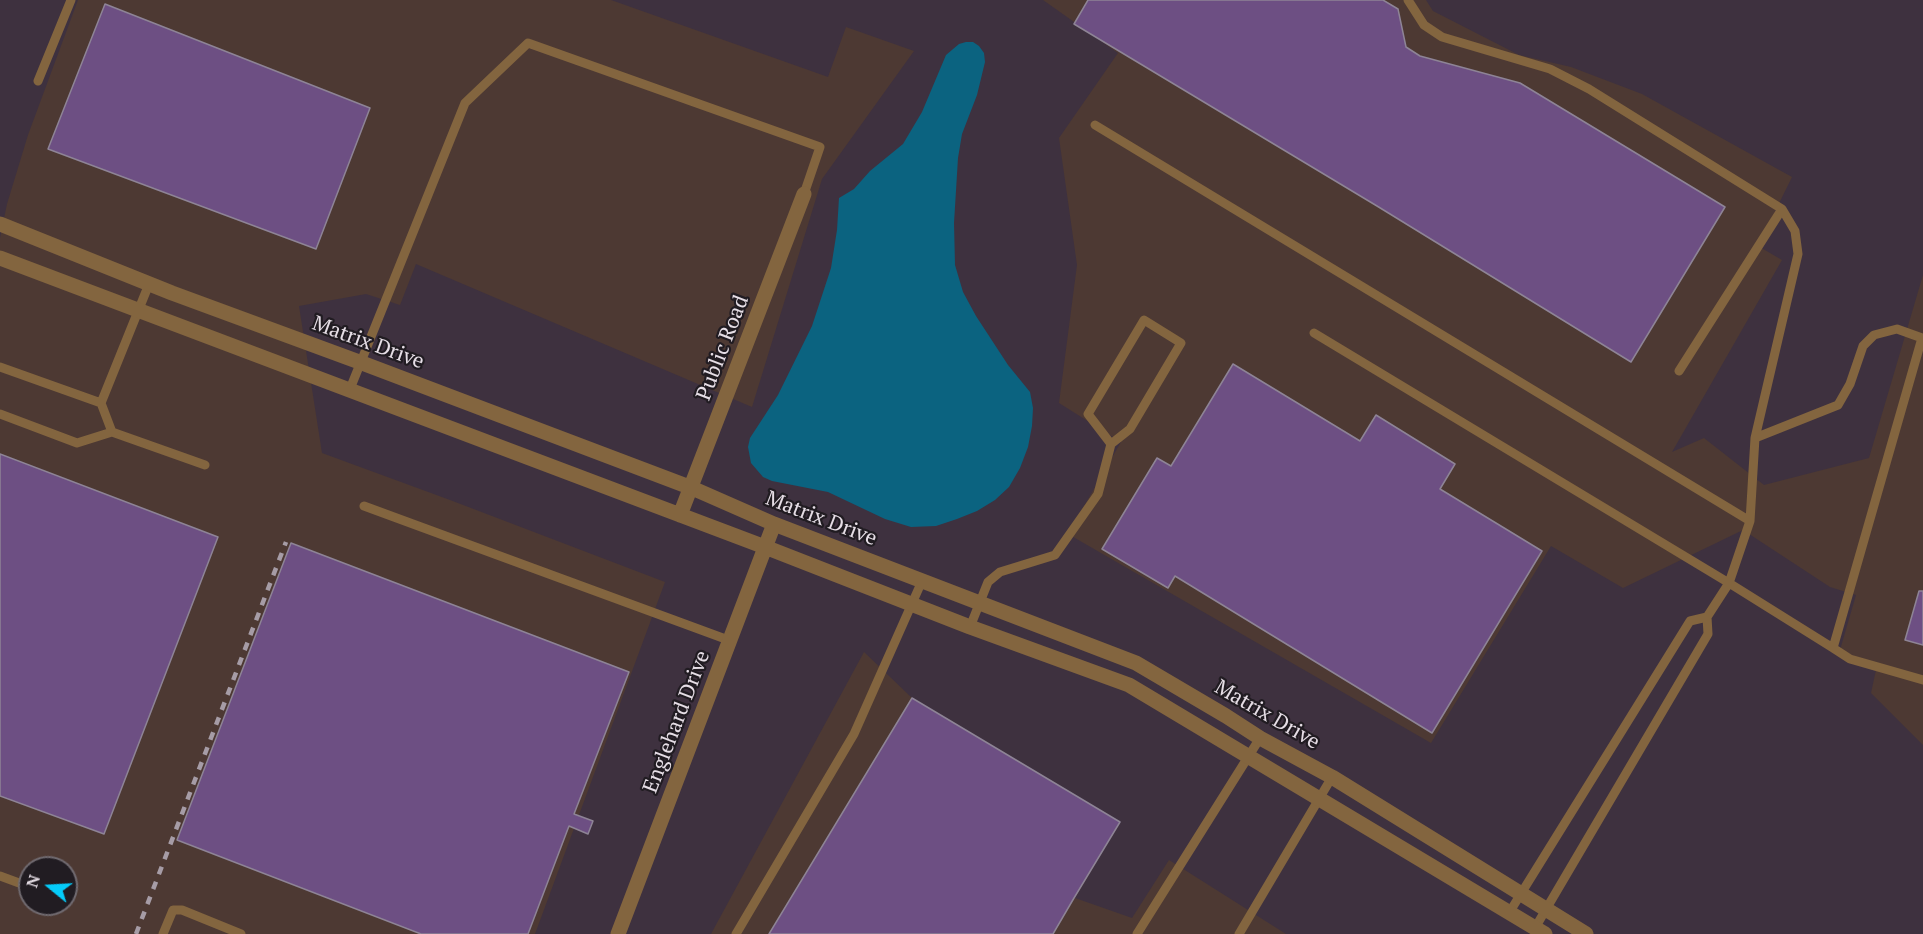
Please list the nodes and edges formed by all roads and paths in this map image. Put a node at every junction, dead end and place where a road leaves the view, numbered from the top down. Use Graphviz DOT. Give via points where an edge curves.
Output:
graph roads {
  1 [pos="71,0"];
  2 [pos="1408,0"];
  3 [pos="38,81"];
  4 [pos="1095,125"];
  5 [pos="804,194"];
  6 [pos="1782,209"];
  7 [pos="0,224"];
  8 [pos="0,258"];
  9 [pos="149,284"];
  10 [pos="138,311"];
  11 [pos="1314,333"];
  12 [pos="1922,335"];
  13 [pos="362,363"];
  14 [pos="0,367"];
  15 [pos="1678,371"];
  16 [pos="350,389"];
  17 [pos="101,403"];
  18 [pos="0,414"];
  19 [pos="112,432"];
  20 [pos="1755,438"];
  21 [pos="1111,444"];
  22 [pos="205,465"];
  23 [pos="692,488"];
  24 [pos="364,506"];
  25 [pos="680,515"];
  26 [pos="1750,520"];
  27 [pos="774,524"];
  28 [pos="765,547"];
  29 [pos="922,581"];
  30 [pos="1729,583"];
  31 [pos="913,604"];
  32 [pos="980,604"];
  33 [pos="1707,617"];
  34 [pos="970,627"];
  35 [pos="731,641"];
  36 [pos="1833,648"];
  37 [pos="1923,680"];
  38 [pos="1260,738"];
  39 [pos="1248,756"];
  40 [pos="1332,777"];
  41 [pos="1319,797"];
  42 [pos="0,876"];
  43 [pos="18,883"];
  44 [pos="1520,894"];
  45 [pos="1546,910"];
  46 [pos="1509,913"];
  47 [pos="1540,931"];
  48 [pos="1578,932"];
  49 [pos="163,934"];
  50 [pos="241,934"];
  51 [pos="618,934"];
  52 [pos="736,934"];
  53 [pos="1137,934"];
  54 [pos="1239,934"];
  1 -- 3 [label="lane"];
  2 -- 6 [label="lane" via="1425,25 1442,37 1550,69 1589,89"];
  4 -- 26 [label="lane"];
  5 -- 13 [label="lane" via="820,147 528,44 465,103"];
  5 -- 23 [label="street, Public Road"];
  6 -- 15 [label="lane"];
  6 -- 20 [label="lane" via="1795,231 1798,254"];
  7 -- 9 [label="street, Matrix Drive"];
  8 -- 10 [label="street"];
  9 -- 10 [label="lane"];
  9 -- 13 [label="street, Matrix Drive"];
  10 -- 16 [label="street"];
  10 -- 17 [label="lane"];
  11 -- 30 [label="lane"];
  12 -- 20 [label="lane" via="1897,330 1874,335 1863,346 1838,405"];
  12 -- 36 [label="lane"];
  13 -- 16 [label="lane"];
  13 -- 23 [label="street, Matrix Drive"];
  14 -- 17 [label="lane"];
  16 -- 25 [label="street"];
  17 -- 19 [label="lane"];
  18 -- 19 [label="lane" via="77,443"];
  19 -- 22 [label="lane"];
  20 -- 26 [label="lane"];
  21 -- 21 [label="lane" via="1088,414 1144,320 1181,343 1130,429"];
  21 -- 32 [label="lane" via="1098,494 1055,555 1000,572 988,582"];
  23 -- 25 [label="street, Public Road"];
  23 -- 27 [label="street, Matrix Drive"];
  24 -- 35 [label="lane"];
  25 -- 28 [label="street"];
  26 -- 30 [label="lane"];
  27 -- 28 [label="street, Englehard Drive"];
  27 -- 29 [label="street, Matrix Drive"];
  28 -- 31 [label="street"];
  28 -- 35 [label="street, Englehard Drive"];
  29 -- 31 [label="lane"];
  29 -- 32 [label="street, Matrix Drive"];
  30 -- 33 [label="lane"];
  30 -- 36 [label="lane"];
  31 -- 34 [label="street"];
  31 -- 52 [label="lane" via="854,734"];
  32 -- 34 [label="lane"];
  32 -- 38 [label="street, Matrix Drive" via="1136,663"];
  33 -- 44 [label="lane" via="1690,621"];
  33 -- 45 [label="lane" via="1708,634"];
  34 -- 39 [label="street" via="1129,685"];
  35 -- 51 [label="street, Englehard Drive"];
  36 -- 37 [label="lane" via="1850,659"];
  38 -- 39 [label="lane"];
  38 -- 40 [label="street, Matrix Drive"];
  39 -- 41 [label="street"];
  39 -- 53 [label="lane"];
  40 -- 41 [label="lane"];
  40 -- 44 [label="street, Matrix Drive"];
  41 -- 46 [label="street"];
  41 -- 54 [label="lane"];
  42 -- 43 [label="lane"];
  44 -- 45 [label="street, Matrix Drive"];
  44 -- 46 [label="lane"];
  45 -- 47 [label="lane"];
  45 -- 48 [label="street, Matrix Drive"];
  46 -- 47 [label="street"];
  49 -- 50 [label="lane" via="172,910 182,910"];
}
